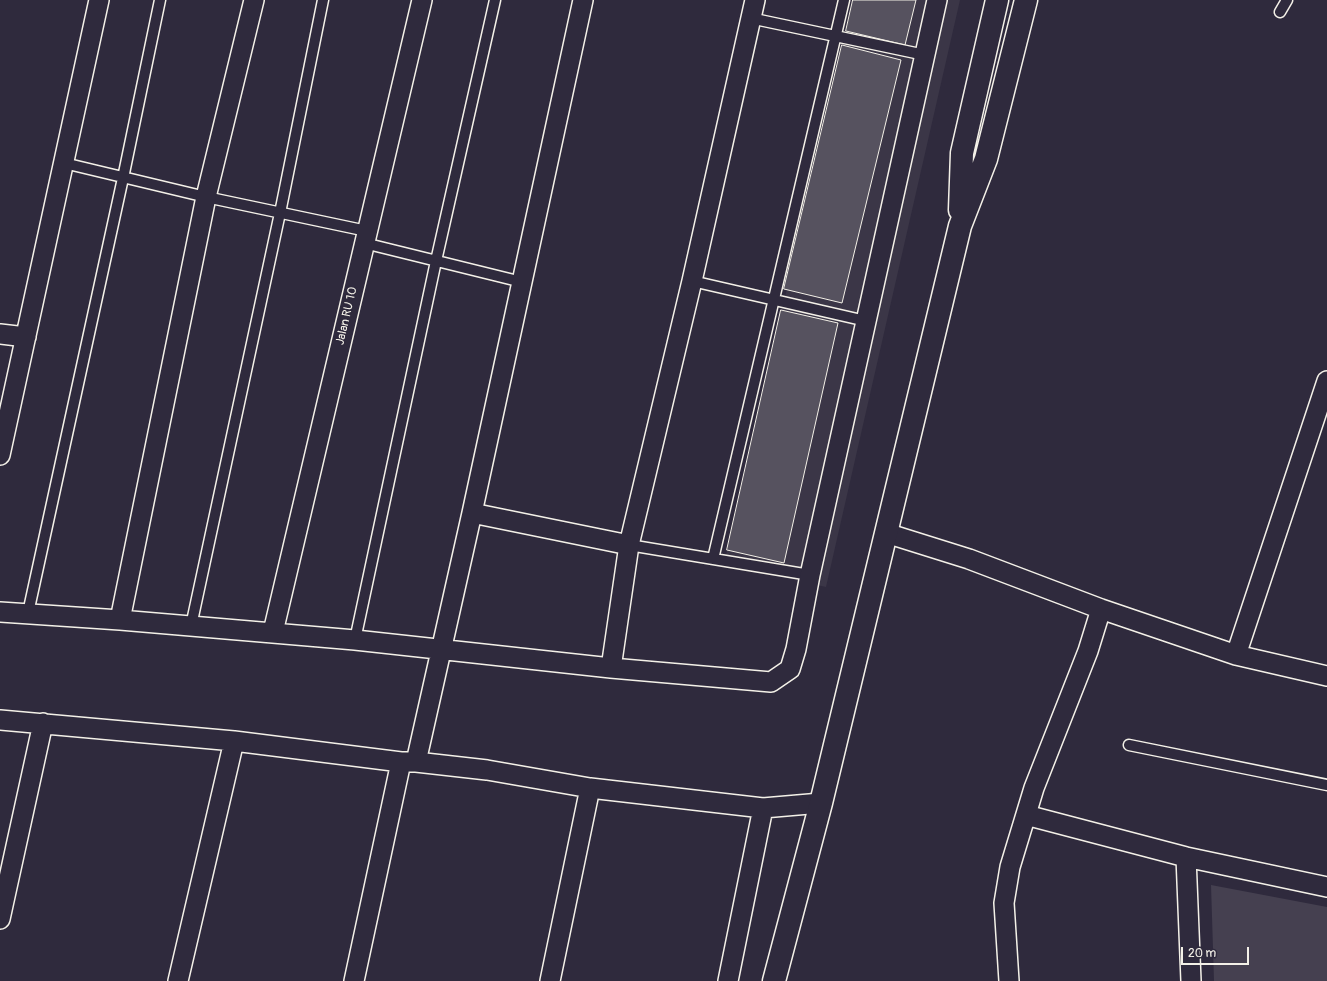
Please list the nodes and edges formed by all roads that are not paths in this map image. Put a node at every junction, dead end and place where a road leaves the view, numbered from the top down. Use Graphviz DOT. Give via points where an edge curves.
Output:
graph roads {
  1 [pos="99,0"];
  2 [pos="160,0"];
  3 [pos="254,0"];
  4 [pos="323,0"];
  5 [pos="422,0"];
  6 [pos="495,0"];
  7 [pos="583,0"];
  8 [pos="755,0"];
  9 [pos="844,0"];
  10 [pos="937,0"];
  11 [pos="997,0"];
  12 [pos="1026,0"];
  13 [pos="1287,0"];
  14 [pos="1280,12"];
  15 [pos="750,18"];
  16 [pos="836,37"];
  17 [pos="925,55"];
  18 [pos="64,163"];
  19 [pos="123,178"];
  20 [pos="206,198"];
  21 [pos="280,213"];
  22 [pos="960,226"];
  23 [pos="365,237"];
  24 [pos="436,260"];
  25 [pos="692,281"];
  26 [pos="522,282"];
  27 [pos="774,300"];
  28 [pos="866,321"];
  29 [pos="0,334"];
  30 [pos="26,337"];
  31 [pos="1327,381"];
  32 [pos="0,455"];
  33 [pos="472,513"];
  34 [pos="886,533"];
  35 [pos="629,545"];
  36 [pos="713,559"];
  37 [pos="810,575"];
  38 [pos="1101,609"];
  39 [pos="0,612"];
  40 [pos="28,614"];
  41 [pos="120,620"];
  42 [pos="191,626"];
  43 [pos="273,632"];
  44 [pos="355,640"];
  45 [pos="1236,655"];
  46 [pos="440,656"];
  47 [pos="611,668"];
  48 [pos="1327,676"];
  49 [pos="0,720"];
  50 [pos="42,723"];
  51 [pos="234,741"];
  52 [pos="1129,744"];
  53 [pos="409,762"];
  54 [pos="1327,785"];
  55 [pos="590,788"];
  56 [pos="821,803"];
  57 [pos="763,808"];
  58 [pos="1026,815"];
  59 [pos="1186,857"];
  60 [pos="1327,887"];
  61 [pos="0,919"];
  62 [pos="178,981"];
  63 [pos="354,981"];
  64 [pos="550,981"];
  65 [pos="728,981"];
  66 [pos="774,981"];
  67 [pos="1009,981"];
  68 [pos="1191,981"];
  1 -- 18 [label="street"];
  2 -- 19 [label="lane"];
  3 -- 20 [label="street"];
  4 -- 21 [label="lane"];
  5 -- 23 [label="street, Jalan RU 10"];
  6 -- 24 [label="lane"];
  7 -- 26 [label="street"];
  8 -- 15 [label="street"];
  9 -- 16 [label="lane"];
  10 -- 17 [label="street"];
  11 -- 22 [label="street" via="962,153"];
  12 -- 22 [label="street" via="986,159"];
  13 -- 14 [label="lane"];
  15 -- 16 [label="lane"];
  15 -- 25 [label="street"];
  16 -- 17 [label="lane"];
  16 -- 27 [label="lane"];
  17 -- 28 [label="street"];
  18 -- 19 [label="lane"];
  18 -- 30 [label="street"];
  19 -- 20 [label="lane"];
  19 -- 40 [label="lane"];
  20 -- 21 [label="lane"];
  20 -- 41 [label="street"];
  21 -- 23 [label="lane"];
  21 -- 42 [label="lane"];
  22 -- 34 [label="street"];
  23 -- 24 [label="lane"];
  23 -- 43 [label="street, Jalan RU 10"];
  24 -- 26 [label="lane"];
  24 -- 44 [label="lane"];
  25 -- 27 [label="lane"];
  25 -- 35 [label="street"];
  26 -- 33 [label="street"];
  27 -- 28 [label="lane"];
  27 -- 36 [label="lane"];
  28 -- 37 [label="street"];
  29 -- 30 [label="street"];
  30 -- 32 [label="street"];
  31 -- 45 [label="street"];
  33 -- 35 [label="street"];
  33 -- 46 [label="street"];
  34 -- 38 [label="street" via="969,559"];
  34 -- 56 [label="street"];
  35 -- 36 [label="lane"];
  35 -- 47 [label="street"];
  36 -- 37 [label="lane"];
  37 -- 47 [label="street" via="790,670 771,682"];
  38 -- 45 [label="street"];
  38 -- 58 [label="street" via="1088,651 1038,777"];
  39 -- 40 [label="street"];
  40 -- 41 [label="street"];
  41 -- 42 [label="street"];
  42 -- 43 [label="street"];
  43 -- 44 [label="street"];
  44 -- 46 [label="street"];
  45 -- 48 [label="street"];
  46 -- 47 [label="street"];
  46 -- 53 [label="street" via="423,726"];
  49 -- 50 [label="street"];
  50 -- 51 [label="street"];
  50 -- 61 [label="street"];
  51 -- 53 [label="street"];
  51 -- 62 [label="street"];
  52 -- 54 [label="lane"];
  53 -- 55 [label="street" via="487,770"];
  53 -- 63 [label="street"];
  55 -- 57 [label="street"];
  55 -- 64 [label="street"];
  56 -- 57 [label="street"];
  56 -- 66 [label="street"];
  57 -- 65 [label="street"];
  58 -- 59 [label="street"];
  58 -- 67 [label="street" via="1010,867 1004,903"];
  59 -- 60 [label="street"];
  59 -- 68 [label="street"];
}
